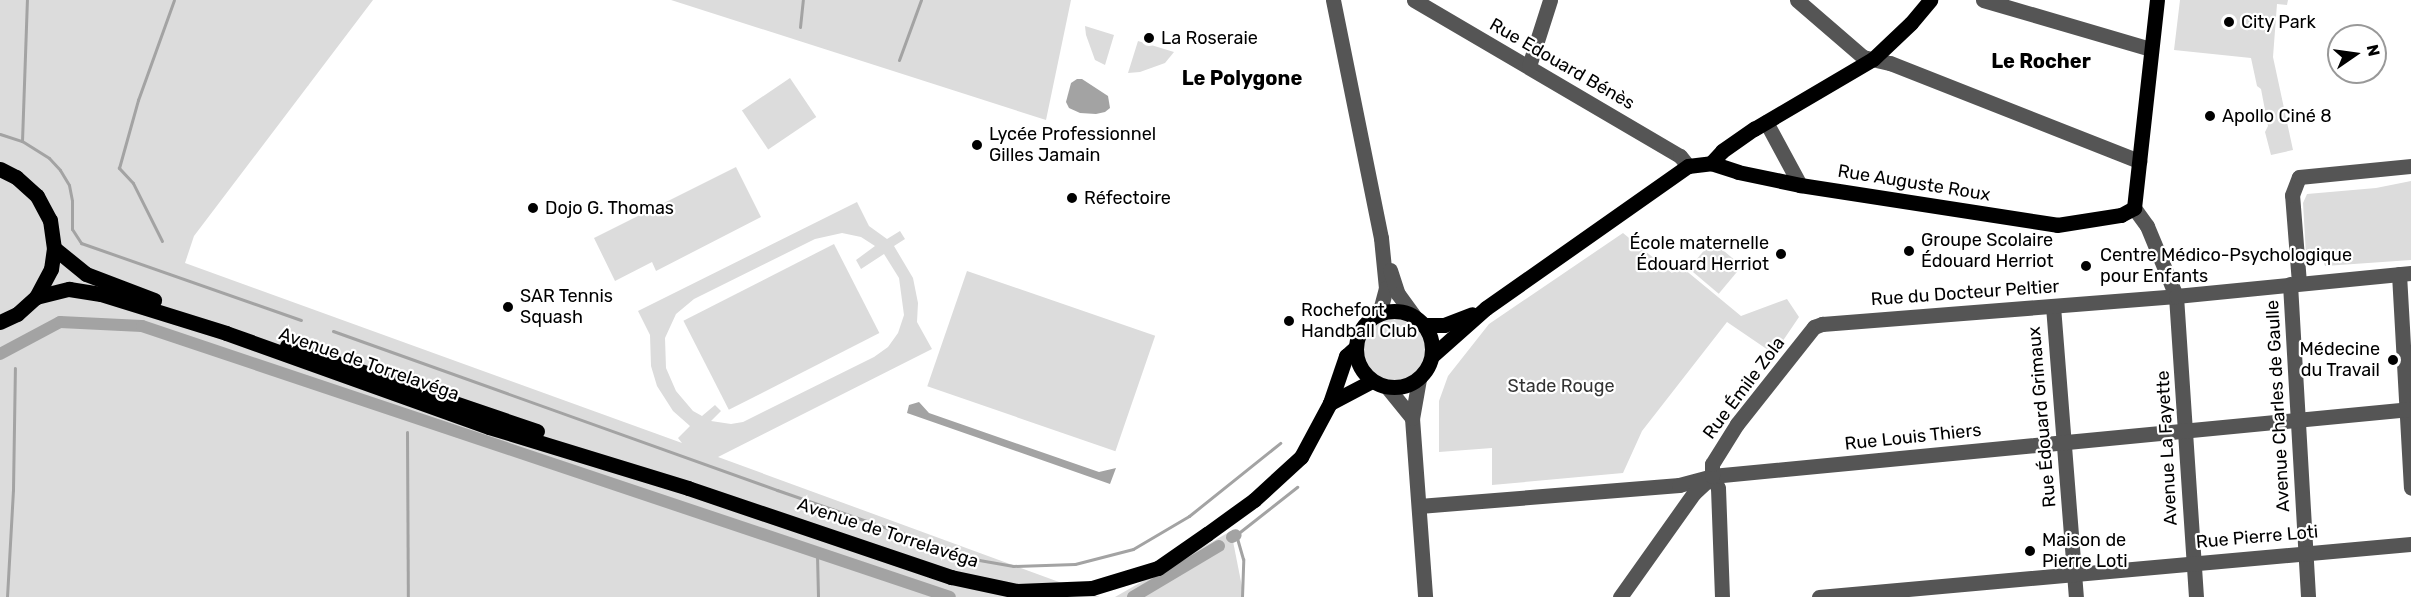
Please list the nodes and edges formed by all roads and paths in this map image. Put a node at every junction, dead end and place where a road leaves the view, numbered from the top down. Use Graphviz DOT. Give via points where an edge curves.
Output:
graph roads {
  1 [pos="1333,0"];
  2 [pos="1413,0"];
  3 [pos="1550,0"];
  4 [pos="1797,0"];
  5 [pos="1930,0"];
  6 [pos="1983,0"];
  7 [pos="2157,0"];
  8 [pos="2151,49"];
  9 [pos="1873,58"];
  10 [pos="1529,66"];
  11 [pos="1766,122"];
  12 [pos="2139,162"];
  13 [pos="1711,163"];
  14 [pos="1688,166"];
  15 [pos="2411,166"];
  16 [pos="0,169"];
  17 [pos="1800,185"];
  18 [pos="2134,208"];
  19 [pos="1381,238"];
  20 [pos="54,248"];
  21 [pos="2405,274"];
  22 [pos="2295,284"];
  23 [pos="2176,296"];
  24 [pos="36,297"];
  25 [pos="2053,306"];
  26 [pos="1486,308"];
  27 [pos="1379,314"];
  28 [pos="1420,321"];
  29 [pos="0,322"];
  30 [pos="1822,324"];
  31 [pos="1356,347"];
  32 [pos="1432,356"];
  33 [pos="1419,379"];
  34 [pos="1372,381"];
  35 [pos="1387,387"];
  36 [pos="1330,403"];
  37 [pos="2409,409"];
  38 [pos="1412,418"];
  39 [pos="2298,420"];
  40 [pos="2186,430"];
  41 [pos="2063,442"];
  42 [pos="1712,476"];
  43 [pos="688,488"];
  44 [pos="2411,488"];
  45 [pos="1419,506"];
  46 [pos="2411,544"];
  47 [pos="2306,553"];
  48 [pos="2194,562"];
  49 [pos="2074,574"];
  50 [pos="1897,594"];
  51 [pos="1425,597"];
  52 [pos="1620,597"];
  53 [pos="1722,597"];
  54 [pos="1819,597"];
  55 [pos="2076,597"];
  56 [pos="2196,597"];
  57 [pos="2308,597"];
  1 -- 19 [label="street"];
  2 -- 10 [label="street, Rue Edouard Bénès"];
  3 -- 10 [label="street"];
  4 -- 9 [label="street" via="1863,57"];
  5 -- 9 [label="main road"];
  6 -- 8 [label="street"];
  7 -- 8 [label="main road"];
  8 -- 12 [label="main road"];
  9 -- 11 [label="main road"];
  9 -- 12 [label="street"];
  10 -- 14 [label="street, Rue Edouard Bénès" via="1680,156"];
  11 -- 13 [label="main road" via="1722,151"];
  11 -- 17 [label="street"];
  12 -- 18 [label="main road"];
  13 -- 14 [label="main road, Rue Auguste Roux"];
  13 -- 17 [label="main road, Rue Auguste Roux"];
  14 -- 26 [label="main road"];
  15 -- 22 [label="street, Avenue Charles de Gaulle" via="2300,177 2292,195"];
  16 -- 20 [label="main road" via="37,196 50,220"];
  17 -- 18 [label="main road, Rue Auguste Roux" via="2057,225 2111,217"];
  18 -- 23 [label="street, Avenue La Fayette" via="2147,226"];
  19 -- 27 [label="street" via="1386,288"];
  19 -- 28 [label="street" via="1398,294"];
  20 -- 24 [label="main road" via="47,279"];
  20 -- 43 [label="main road, Avenue de Torrelavéga" via="86,274 148,298 584,447"];
  21 -- 22 [label="street, Rue du Docteur Peltier"];
  21 -- 37 [label="street"];
  22 -- 23 [label="street, Rue du Docteur Peltier"];
  22 -- 39 [label="street, Avenue Charles de Gaulle"];
  23 -- 25 [label="street, Rue du Docteur Peltier"];
  23 -- 40 [label="street, Avenue La Fayette"];
  24 -- 29 [label="main road" via="17,314"];
  24 -- 43 [label="main road, Avenue de Torrelavéga" via="69,289 101,294 226,333 489,427"];
  25 -- 30 [label="street, Rue du Docteur Peltier"];
  25 -- 41 [label="street, Rue Édouard Grimaux"];
  26 -- 28 [label="main road" via="1456,322"];
  26 -- 32 [label="main road"];
  27 -- 28 [label="main road" via="1393,311"];
  27 -- 31 [label="main road" via="1361,329"];
  28 -- 32 [label="main road" via="1430,334"];
  30 -- 42 [label="street, Rue Émile Zola" via="1814,327 1737,424 1712,464"];
  31 -- 34 [label="main road" via="1360,366"];
  31 -- 36 [label="main road, Avenue de Torrelavéga" via="1346,356"];
  32 -- 33 [label="main road"];
  33 -- 35 [label="main road" via="1409,385"];
  33 -- 38 [label="street"];
  34 -- 35 [label="main road"];
  34 -- 36 [label="main road"];
  35 -- 38 [label="street"];
  36 -- 43 [label="main road, Avenue de Torrelavéga" via="1301,457 1254,500 1158,567 1092,588 1017,591 951,577"];
  37 -- 39 [label="street, Rue Louis Thiers"];
  37 -- 44 [label="street"];
  38 -- 45 [label="street"];
  39 -- 40 [label="street, Rue Louis Thiers"];
  39 -- 47 [label="street, Avenue Charles de Gaulle"];
  40 -- 41 [label="street, Rue Louis Thiers"];
  40 -- 48 [label="street, Avenue La Fayette"];
  41 -- 42 [label="street, Rue Louis Thiers"];
  41 -- 49 [label="street, Rue Édouard Grimaux"];
  42 -- 45 [label="street, Rue Louis Thiers" via="1679,485"];
  42 -- 52 [label="street, Rue Émile Zola" via="1694,493"];
  42 -- 53 [label="street" via="1718,488"];
  45 -- 51 [label="street"];
  46 -- 47 [label="street, Rue Pierre Loti"];
  47 -- 48 [label="street, Rue Pierre Loti"];
  47 -- 57 [label="street, Avenue Charles de Gaulle"];
  48 -- 49 [label="street, Rue Pierre Loti"];
  48 -- 56 [label="street, Avenue La Fayette"];
  49 -- 50 [label="street, Rue Pierre Loti"];
  49 -- 55 [label="street, Rue Édouard Grimaux"];
  50 -- 54 [label="street, Rue Pierre Loti"];
}
